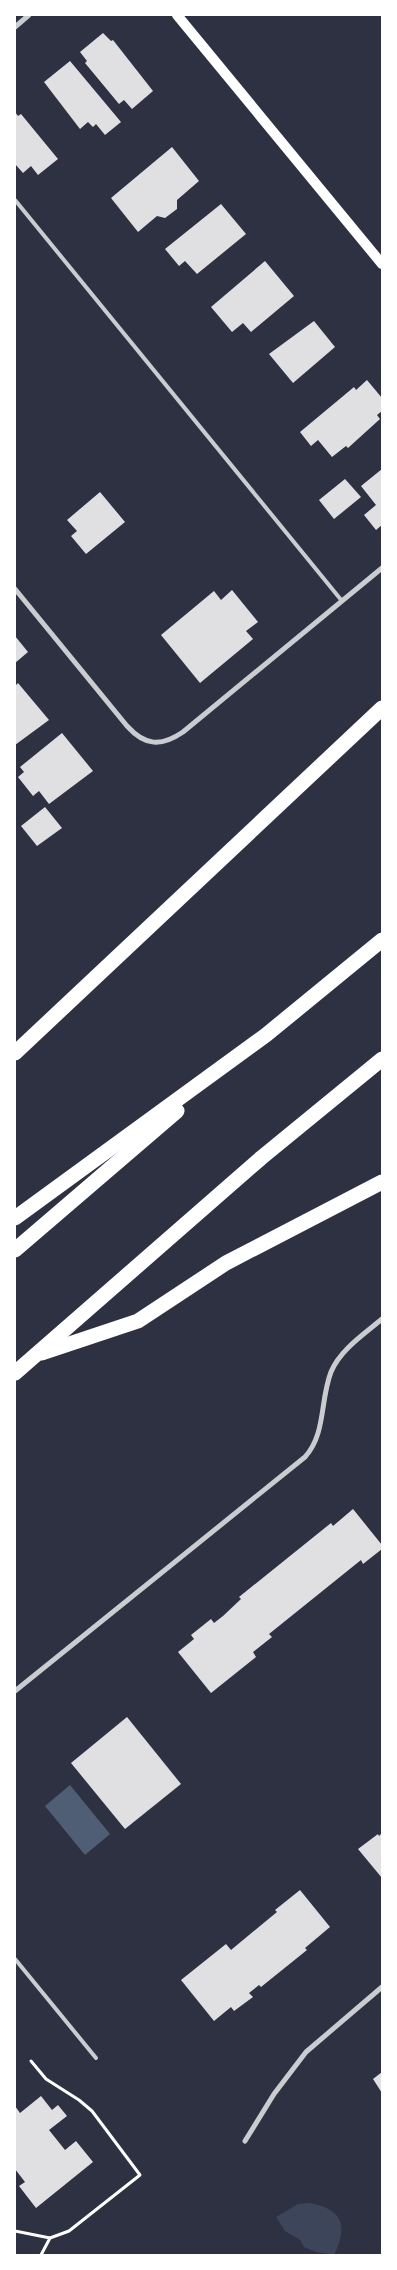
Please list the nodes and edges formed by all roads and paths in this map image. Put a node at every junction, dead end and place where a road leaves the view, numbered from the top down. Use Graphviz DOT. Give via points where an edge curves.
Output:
graph roads {
  1 [pos="29,15"];
  2 [pos="177,15"];
  3 [pos="15,27"];
  4 [pos="15,200"];
  5 [pos="382,264"];
  6 [pos="382,568"];
  7 [pos="15,589"];
  8 [pos="342,601"];
  9 [pos="382,708"];
  10 [pos="382,940"];
  11 [pos="266,1035"];
  12 [pos="15,1053"];
  13 [pos="382,1059"];
  14 [pos="382,1182"];
  15 [pos="15,1218"];
  16 [pos="15,1250"];
  17 [pos="382,1319"];
  18 [pos="36,1355"];
  19 [pos="15,1373"];
  20 [pos="15,1691"];
  21 [pos="15,1959"];
  22 [pos="382,1987"];
  23 [pos="96,2058"];
  24 [pos="31,2061"];
  25 [pos="245,2141"];
  26 [pos="15,2231"];
  27 [pos="50,2238"];
  28 [pos="41,2255"];
  1 -- 3 [label="street"];
  2 -- 5 [label="main road"];
  4 -- 8 [label="lane"];
  6 -- 8 [label="street"];
  7 -- 8 [label="street" via="127,726 138,737 153,744 168,741 183,732"];
  9 -- 12 [label="highway"];
  10 -- 11 [label="highway"];
  11 -- 15 [label="highway"];
  11 -- 16 [label="highway"];
  13 -- 18 [label="highway" via="261,1158"];
  14 -- 18 [label="highway" via="226,1263 138,1321"];
  17 -- 20 [label="street" via="354,1343 334,1367 316,1440 305,1457"];
  18 -- 19 [label="highway"];
  21 -- 23 [label="lane"];
  22 -- 25 [label="street" via="306,2052 274,2094"];
  24 -- 27 [label="path" via="46,2079 92,2111 140,2175 69,2231"];
  26 -- 27 [label="path"];
  27 -- 28 [label="path"];
}
